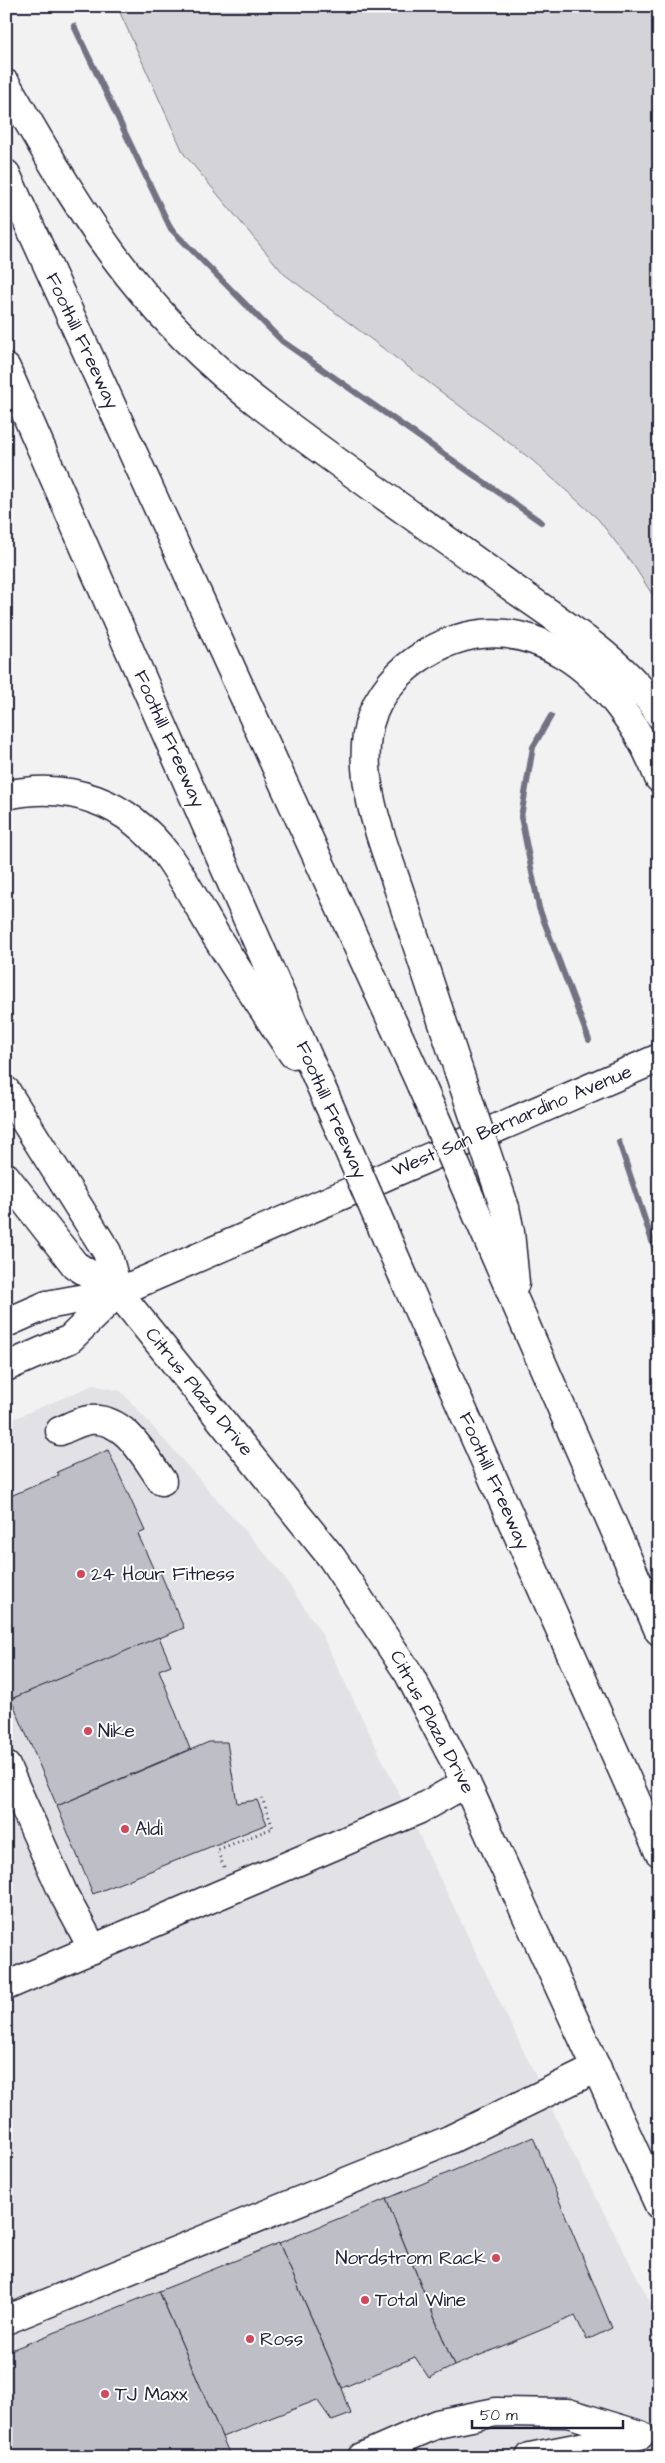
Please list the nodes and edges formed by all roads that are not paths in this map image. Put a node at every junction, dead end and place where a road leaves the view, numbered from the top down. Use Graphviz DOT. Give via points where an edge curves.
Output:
graph roads {
  1 [pos="6,84"];
  2 [pos="6,174"];
  3 [pos="6,368"];
  4 [pos="659,714"];
  5 [pos="659,778"];
  6 [pos="6,795"];
  7 [pos="659,1058"];
  8 [pos="6,1091"];
  9 [pos="329,1105"];
  10 [pos="6,1177"];
  11 [pos="118,1292"];
  12 [pos="517,1307"];
  13 [pos="6,1323"];
  14 [pos="6,1368"];
  15 [pos="60,1431"];
  16 [pos="162,1481"];
  17 [pos="659,1631"];
  18 [pos="6,1766"];
  19 [pos="466,1783"];
  20 [pos="659,1852"];
  21 [pos="93,1949"];
  22 [pos="6,1986"];
  23 [pos="597,2068"];
  24 [pos="659,2205"];
  25 [pos="6,2320"];
  26 [pos="650,2433"];
  27 [pos="362,2457"];
  28 [pos="530,2457"];
  1 -- 4 [label="main road" via="66,185 112,253 155,306 213,365 265,409 560,621 629,675"];
  2 -- 12 [label="main road, Foothill Freeway, bridge" via="421,1085"];
  3 -- 9 [label="main road, Foothill Freeway"];
  5 -- 12 [label="main road, bridge" via="628,715 603,685 573,659 518,635 464,636 434,647 391,682 377,705 367,733 365,766 375,815 505,1208"];
  6 -- 9 [label="main road" via="34,790 66,790 95,798 122,812 149,834 167,855 250,992"];
  7 -- 11 [label="main road, West San Bernardino Avenue"];
  8 -- 11 [label="main road" via="107,1252"];
  9 -- 20 [label="main road, Foothill Freeway, bridge"];
  10 -- 11 [label="main road" via="75,1265"];
  11 -- 13 [label="main road" via="47,1305"];
  11 -- 14 [label="main road" via="70,1339"];
  11 -- 19 [label="main road, Citrus Plaza Drive" via="332,1558 409,1674"];
  12 -- 17 [label="main road, Foothill Freeway"];
  15 -- 16 [label="main road" via="88,1420 108,1421 127,1434"];
  18 -- 21 [label="main road" via="64,1895"];
  19 -- 21 [label="main road" via="418,1810"];
  19 -- 23 [label="main road, Citrus Plaza Drive"];
  21 -- 22 [label="main road"];
  23 -- 24 [label="main road, Citrus Plaza Drive"];
  23 -- 25 [label="main road" via="448,2140"];
  26 -- 27 [label="main road" via="568,2413 496,2412 437,2424"];
  26 -- 28 [label="main road"];
}
